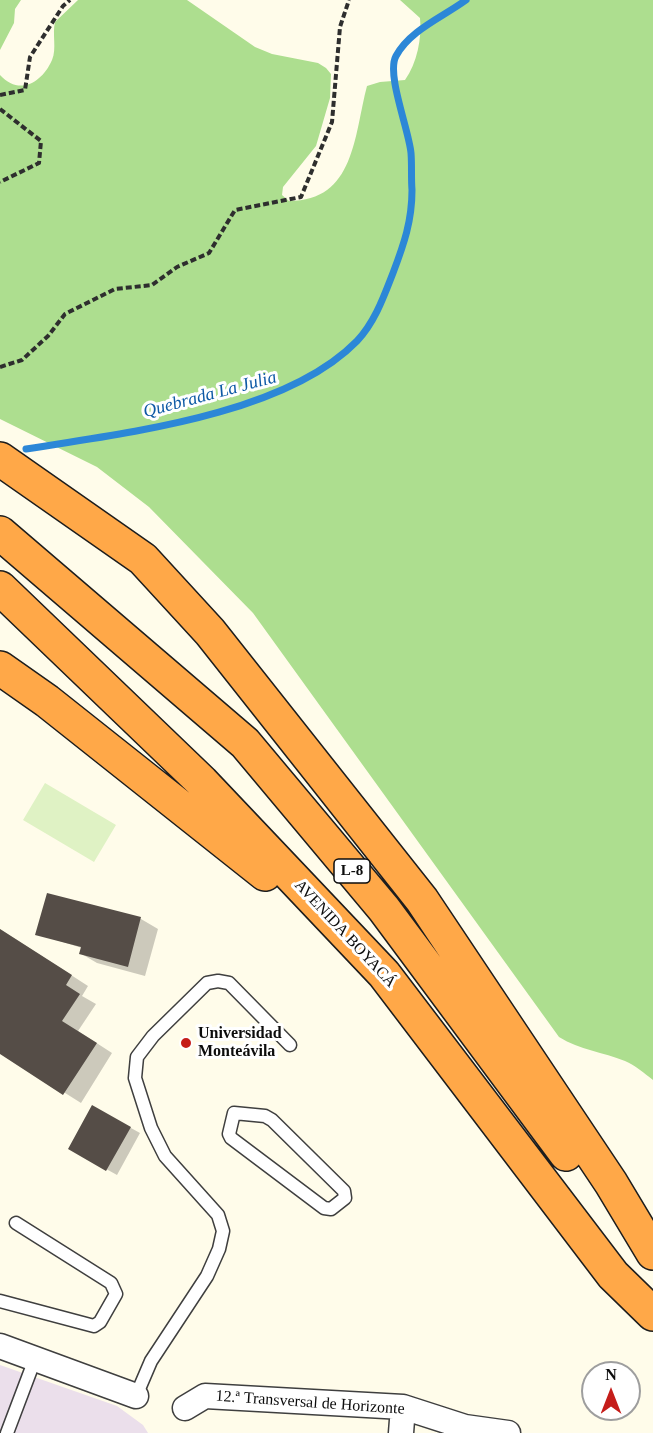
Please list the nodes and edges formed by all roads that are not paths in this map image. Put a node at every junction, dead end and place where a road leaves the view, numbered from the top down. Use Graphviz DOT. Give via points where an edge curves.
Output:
graph roads {
  1 [pos="0,459"];
  2 [pos="0,533"];
  3 [pos="0,588"];
  4 [pos="0,668"];
  5 [pos="384,974"];
  6 [pos="290,1045"];
  7 [pos="234,1113"];
  8 [pos="16,1223"];
  9 [pos="653,1254"];
  10 [pos="0,1301"];
  11 [pos="653,1314"];
  12 [pos="0,1346"];
  13 [pos="35,1359"];
  14 [pos="136,1396"];
  15 [pos="403,1407"];
  16 [pos="185,1408"];
  17 [pos="7,1433"];
  18 [pos="401,1433"];
  19 [pos="508,1433"];
  1 -- 9 [label="highway" via="143,559 210,632 422,900 611,1183"];
  2 -- 9 [label="highway, L-8" via="245,743 384,909 582,1176"];
  3 -- 5 [label="highway, AVENIDA BOYACÁ" via="202,782"];
  4 -- 5 [label="highway" via="224,840"];
  5 -- 11 [label="highway, AVENIDA BOYACÁ" via="613,1275"];
  6 -- 14 [label="lane" via="229,982 218,981 207,983 153,1035 137,1057 135,1078 151,1128 165,1156 218,1215 223,1231 207,1276 151,1361"];
  7 -- 7 [label="lane" via="231,1138 324,1208 331,1209 345,1198 344,1191 272,1120"];
  8 -- 10 [label="lane" via="111,1283 116,1294 94,1326"];
  12 -- 13 [label="street"];
  13 -- 14 [label="street"];
  13 -- 17 [label="lane"];
  15 -- 16 [label="street, 12.ª Transversal de Horizonte" via="205,1396"];
  15 -- 18 [label="street"];
  15 -- 19 [label="street, 12.ª Transversal de Horizonte" via="465,1427"];
}
